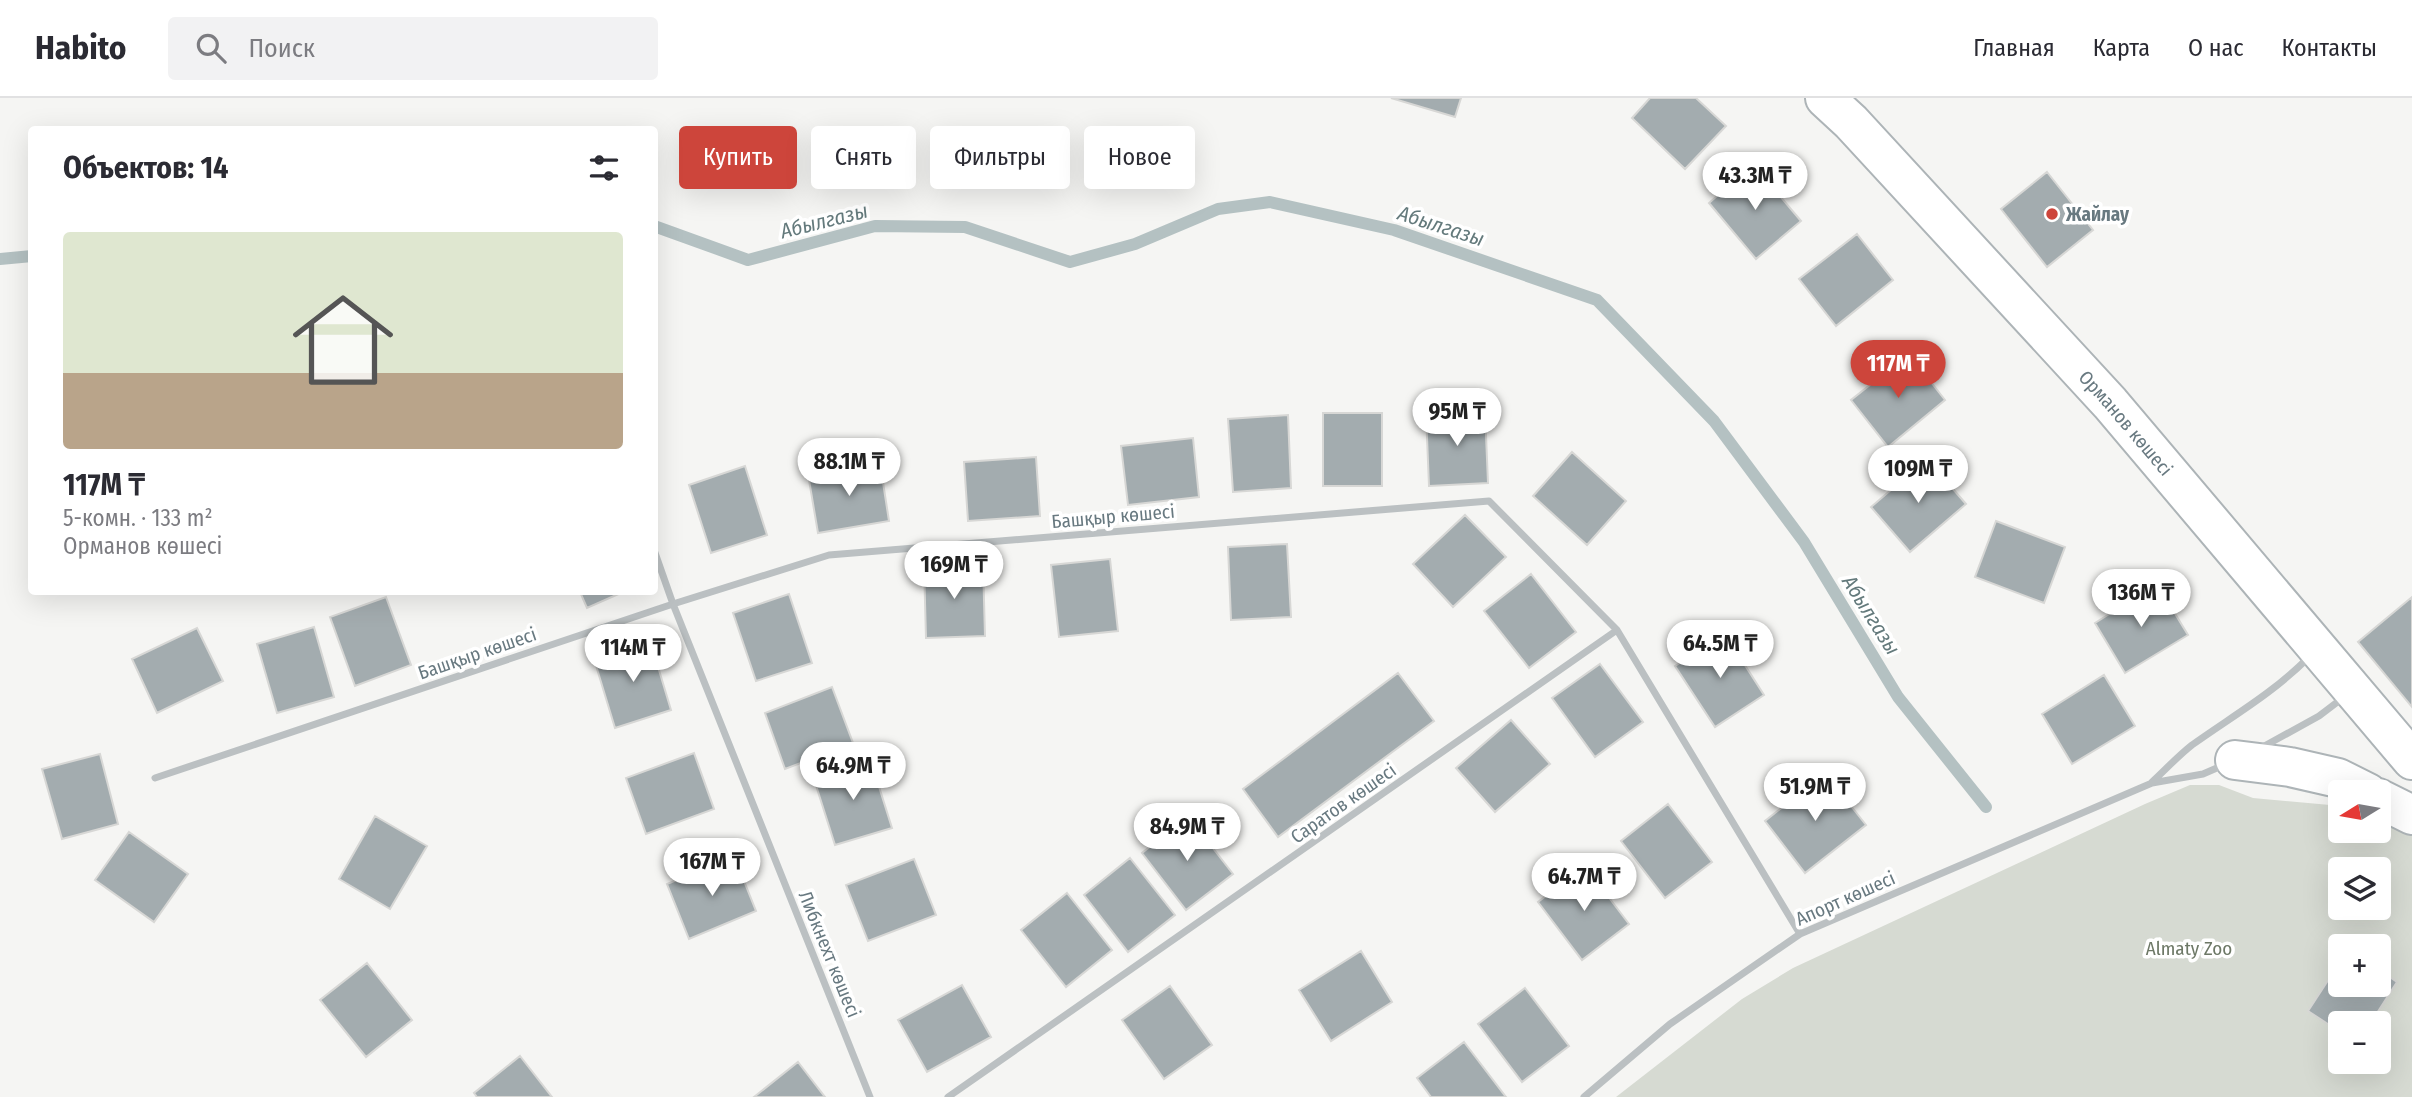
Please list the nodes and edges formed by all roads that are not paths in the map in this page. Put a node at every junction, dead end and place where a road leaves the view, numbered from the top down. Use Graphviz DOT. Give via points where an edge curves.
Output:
graph roads {
  1 [pos="1825,98"];
  2 [pos="658,561"];
  3 [pos="673,604"];
  4 [pos="1617,630"];
  5 [pos="2317,649"];
  6 [pos="2353,690"];
  7 [pos="2235,760"];
  8 [pos="2412,760"];
  9 [pos="155,778"];
  10 [pos="2342,780"];
  11 [pos="2151,782"];
  12 [pos="2391,804"];
  13 [pos="2412,815"];
  14 [pos="1800,934"];
  15 [pos="870,1097"];
  16 [pos="948,1097"];
  17 [pos="1584,1097"];
  1 -- 5 [label="street, Орманов көшесі" via="2110,403"];
  2 -- 3 [label="street, Либкнехт көшесі"];
  3 -- 4 [label="street, Башқыр көшесі" via="829,555 1489,501"];
  3 -- 9 [label="street, Башқыр көшесі"];
  3 -- 15 [label="street, Либкнехт көшесі"];
  4 -- 14 [label="street, Башқыр көшесі"];
  4 -- 16 [label="street, Саратов көшесі"];
  5 -- 6 [label="street, Орманов көшесі"];
  5 -- 11 [label="street, Апорт көшесі" via="2289,676 2190,747"];
  6 -- 7 [label="street, Апорт көшесі" via="2319,716"];
  6 -- 8 [label="street, Орманов көшесі"];
  7 -- 10 [label="street"];
  7 -- 11 [label="street, Апорт көшесі" via="2203,774"];
  11 -- 14 [label="street, Апорт көшесі"];
  12 -- 13 [label="street"];
  14 -- 17 [label="street, Апорт көшесі" via="1670,1024"];
}
